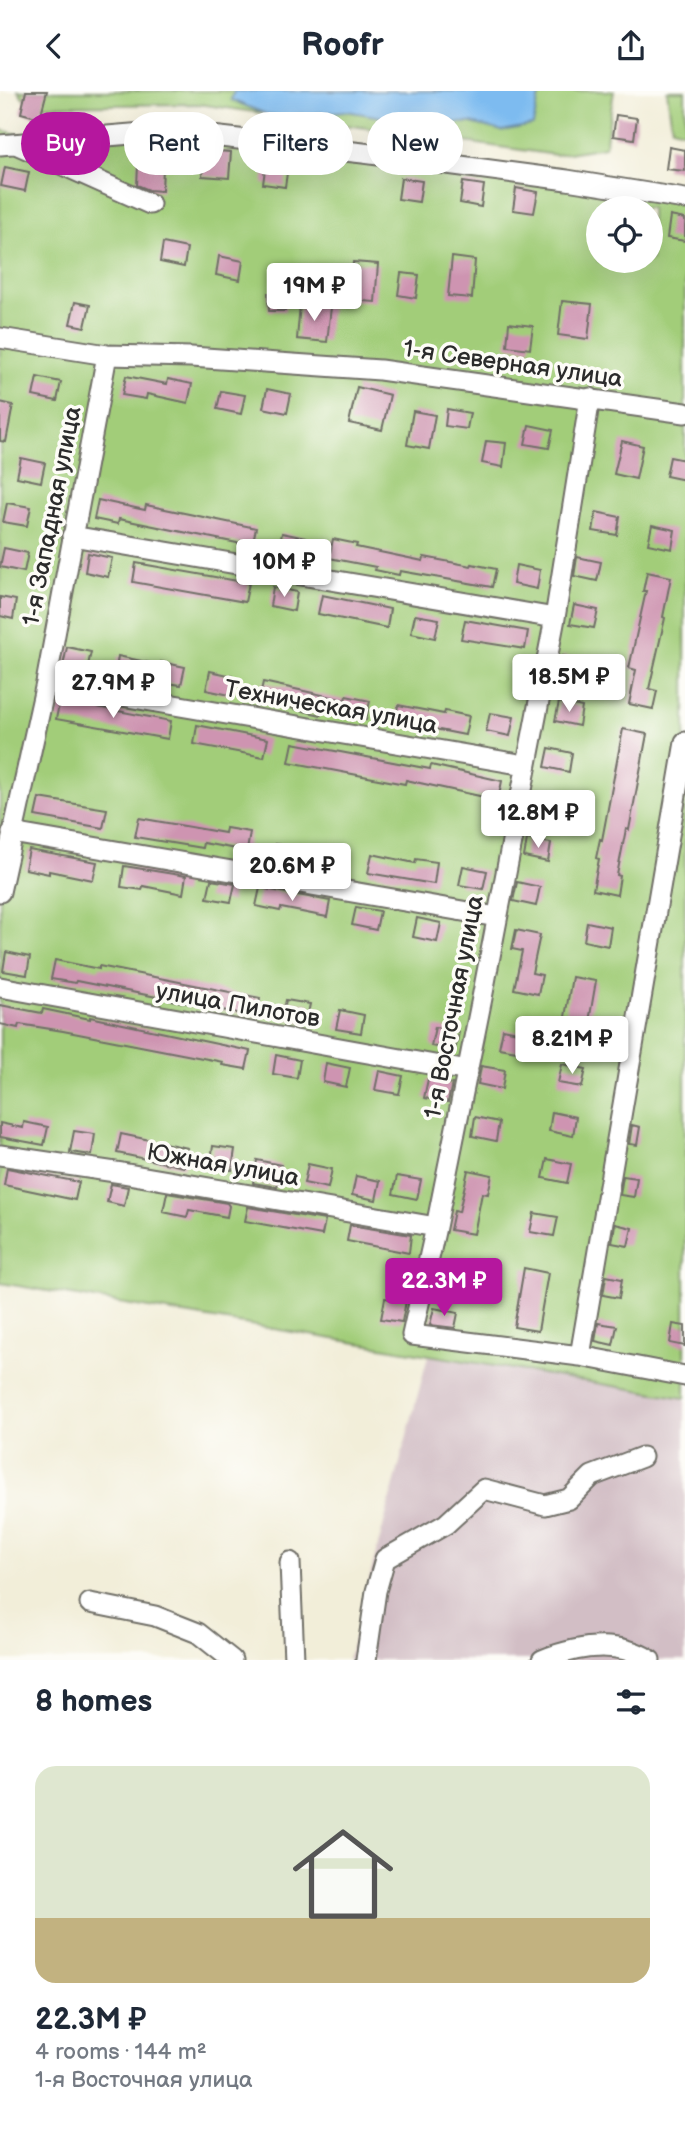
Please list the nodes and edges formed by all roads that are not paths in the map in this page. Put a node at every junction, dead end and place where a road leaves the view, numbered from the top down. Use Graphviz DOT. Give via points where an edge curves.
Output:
graph roads {
  1 [pos="8,145"];
  2 [pos="685,199"];
  3 [pos="150,204"];
  4 [pos="0,338"];
  5 [pos="107,355"];
  6 [pos="590,398"];
  7 [pos="685,413"];
  8 [pos="72,536"];
  9 [pos="555,618"];
  10 [pos="46,684"];
  11 [pos="685,742"];
  12 [pos="525,765"];
  13 [pos="12,832"];
  14 [pos="0,892"];
  15 [pos="497,917"];
  16 [pos="0,987"];
  17 [pos="468,1071"];
  18 [pos="0,1155"];
  19 [pos="436,1227"];
  20 [pos="580,1356"];
  21 [pos="685,1376"];
  22 [pos="642,1457"];
  23 [pos="290,1562"];
  24 [pos="90,1603"];
  25 [pos="232,1660"];
  26 [pos="294,1660"];
  27 [pos="366,1660"];
  28 [pos="541,1660"];
  29 [pos="650,1660"];
  1 -- 2 [label="street" via="167,131 377,154"];
  1 -- 3 [label="street"];
  4 -- 5 [label="street, 1-я Северная улица"];
  5 -- 6 [label="street, 1-я Северная улица" via="380,370"];
  5 -- 8 [label="street, 1-я Западная улица"];
  6 -- 7 [label="street, 1-я Северная улица"];
  6 -- 9 [label="street, 1-я Восточная улица"];
  8 -- 9 [label="street"];
  8 -- 10 [label="street, 1-я Западная улица"];
  9 -- 12 [label="street, 1-я Восточная улица"];
  10 -- 12 [label="street, Техническая улица"];
  10 -- 13 [label="street, 1-я Западная улица"];
  11 -- 20 [label="street"];
  12 -- 15 [label="street, 1-я Восточная улица"];
  13 -- 14 [label="street, 1-я Западная улица"];
  13 -- 15 [label="street"];
  15 -- 17 [label="street, 1-я Восточная улица"];
  16 -- 17 [label="street, улица Пилотов"];
  17 -- 19 [label="street, 1-я Восточная улица"];
  18 -- 19 [label="street, Южная улица"];
  19 -- 20 [label="street, 1-я Восточная улица" via="412,1335"];
  20 -- 21 [label="street"];
  22 -- 27 [label="street" via="592,1476 569,1499 545,1505 484,1489 446,1524 385,1559"];
  23 -- 26 [label="street"];
  24 -- 25 [label="street" via="155,1616 198,1633"];
  28 -- 29 [label="street" via="597,1646 633,1650"];
}
